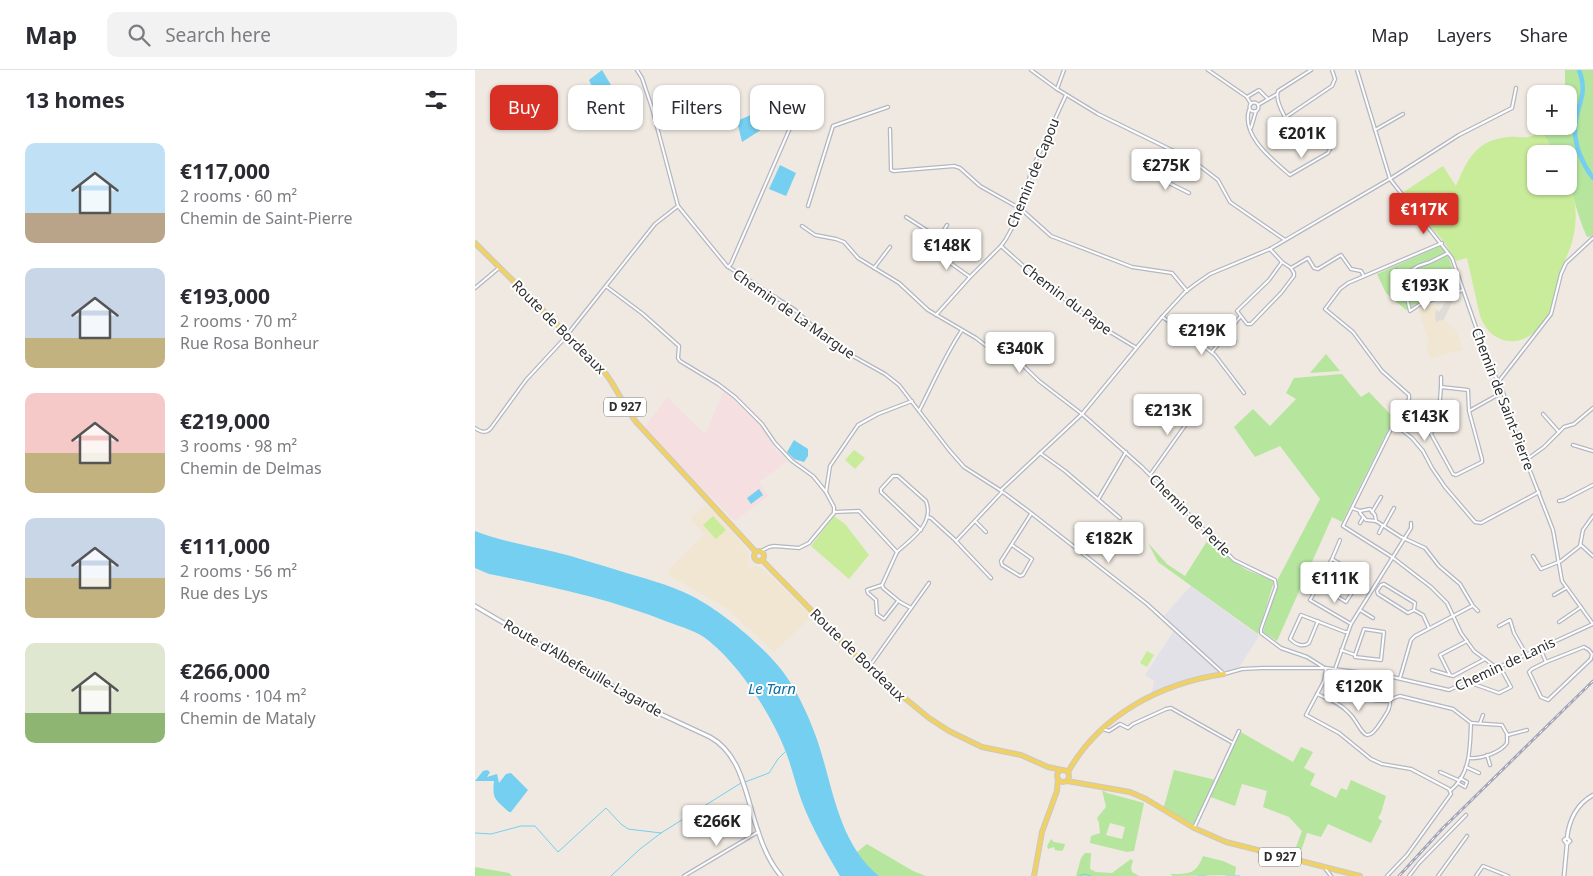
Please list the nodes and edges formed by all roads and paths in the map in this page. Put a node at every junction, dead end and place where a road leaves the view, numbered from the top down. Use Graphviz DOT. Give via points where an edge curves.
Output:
graph roads {
  1 [pos="637,70"];
  2 [pos="1031,70"];
  3 [pos="1065,70"];
  4 [pos="1209,70"];
  5 [pos="1311,70"];
  6 [pos="1332,70"];
  7 [pos="1357,70"];
  8 [pos="1516,88"];
  9 [pos="1057,89"];
  10 [pos="1278,92"];
  11 [pos="1066,94"];
  12 [pos="1247,97"];
  13 [pos="1268,99"];
  14 [pos="1251,104"];
  15 [pos="1258,105"];
  16 [pos="888,107"];
  17 [pos="1249,110"];
  18 [pos="1256,111"];
  19 [pos="1403,114"];
  20 [pos="1286,118"];
  21 [pos="1251,128"];
  22 [pos="890,129"];
  23 [pos="789,130"];
  24 [pos="1375,130"];
  25 [pos="1151,174"];
  26 [pos="1389,179"];
  27 [pos="1189,193"];
  28 [pos="678,206"];
  29 [pos="808,206"];
  30 [pos="1021,209"];
  31 [pos="906,217"];
  32 [pos="947,225"];
  33 [pos="802,226"];
  34 [pos="939,238"];
  35 [pos="1593,238"];
  36 [pos="1285,240"];
  37 [pos="475,243"];
  38 [pos="1442,243"];
  39 [pos="890,246"];
  40 [pos="1001,246"];
  41 [pos="1270,249"];
  42 [pos="1449,252"];
  43 [pos="1282,262"];
  44 [pos="500,267"];
  45 [pos="728,267"];
  46 [pos="874,268"];
  47 [pos="1291,268"];
  48 [pos="1396,270"];
  49 [pos="1365,276"];
  50 [pos="970,277"];
  51 [pos="1399,278"];
  52 [pos="607,287"];
  53 [pos="475,288"];
  54 [pos="1463,290"];
  55 [pos="1187,291"];
  56 [pos="936,315"];
  57 [pos="1162,317"];
  58 [pos="1240,317"];
  59 [pos="962,330"];
  60 [pos="1226,333"];
  61 [pos="567,334"];
  62 [pos="1235,341"];
  63 [pos="1219,343"];
  64 [pos="1135,347"];
  65 [pos="1212,352"];
  66 [pos="1441,376"];
  67 [pos="1499,381"];
  68 [pos="1441,387"];
  69 [pos="1503,392"];
  70 [pos="1244,393"];
  71 [pos="912,401"];
  72 [pos="1199,406"];
  73 [pos="1593,408"];
  74 [pos="919,411"];
  75 [pos="1469,411"];
  76 [pos="1082,414"];
  77 [pos="1543,414"];
  78 [pos="1394,424"];
  79 [pos="475,428"];
  80 [pos="1559,432"];
  81 [pos="1573,445"];
  82 [pos="1593,451"];
  83 [pos="1126,452"];
  84 [pos="1041,453"];
  85 [pos="1526,460"];
  86 [pos="1150,475"];
  87 [pos="1593,485"];
  88 [pos="1001,491"];
  89 [pos="826,492"];
  90 [pos="1539,492"];
  91 [pos="1381,497"];
  92 [pos="1098,498"];
  93 [pos="1559,501"];
  94 [pos="1352,508"];
  95 [pos="1394,508"];
  96 [pos="1360,511"];
  97 [pos="834,512"];
  98 [pos="1372,512"];
  99 [pos="1031,513"];
  100 [pos="1593,516"];
  101 [pos="927,517"];
  102 [pos="1119,518"];
  103 [pos="1363,518"];
  104 [pos="975,521"];
  105 [pos="1376,521"];
  106 [pos="1360,523"];
  107 [pos="1411,523"];
  108 [pos="1383,526"];
  109 [pos="921,530"];
  110 [pos="986,532"];
  111 [pos="1379,533"];
  112 [pos="1404,539"];
  113 [pos="1340,540"];
  114 [pos="956,541"];
  115 [pos="1012,545"];
  116 [pos="1581,545"];
  117 [pos="761,551"];
  118 [pos="756,552"];
  119 [pos="897,552"];
  120 [pos="1533,556"];
  121 [pos="1593,556"];
  122 [pos="1392,557"];
  123 [pos="1332,559"];
  124 [pos="762,560"];
  125 [pos="1559,561"];
  126 [pos="991,578"];
  127 [pos="929,583"];
  128 [pos="882,585"];
  129 [pos="1318,586"];
  130 [pos="1375,586"];
  131 [pos="1566,588"];
  132 [pos="1379,589"];
  133 [pos="1554,595"];
  134 [pos="898,600"];
  135 [pos="475,606"];
  136 [pos="1473,606"];
  137 [pos="1581,607"];
  138 [pos="911,608"];
  139 [pos="1359,610"];
  140 [pos="1414,610"];
  141 [pos="1478,611"];
  142 [pos="1453,616"];
  143 [pos="1373,618"];
  144 [pos="1318,621"];
  145 [pos="1559,622"];
  146 [pos="1351,624"];
  147 [pos="1593,624"];
  148 [pos="1499,626"];
  149 [pos="1429,628"];
  150 [pos="1348,632"];
  151 [pos="1467,641"];
  152 [pos="1540,648"];
  153 [pos="1341,650"];
  154 [pos="1526,654"];
  155 [pos="1355,655"];
  156 [pos="1485,660"];
  157 [pos="1546,662"];
  158 [pos="872,663"];
  159 [pos="1324,668"];
  160 [pos="1498,668"];
  161 [pos="1335,669"];
  162 [pos="1432,670"];
  163 [pos="1223,674"];
  164 [pos="1450,675"];
  165 [pos="1400,678"];
  166 [pos="1468,682"];
  167 [pos="1317,694"];
  168 [pos="1390,700"];
  169 [pos="1335,702"];
  170 [pos="1483,715"];
  171 [pos="1471,723"];
  172 [pos="1480,723"];
  173 [pos="1103,729"];
  174 [pos="1527,730"];
  175 [pos="1239,731"];
  176 [pos="1507,735"];
  177 [pos="1233,743"];
  178 [pos="1487,754"];
  179 [pos="1469,758"];
  180 [pos="1073,762"];
  181 [pos="1490,765"];
  182 [pos="1048,767"];
  183 [pos="1466,767"];
  184 [pos="1062,770"];
  185 [pos="1069,772"];
  186 [pos="1440,772"];
  187 [pos="1479,773"];
  188 [pos="1058,777"];
  189 [pos="1066,781"];
  190 [pos="1459,781"];
  191 [pos="1079,782"];
  192 [pos="1057,791"];
  193 [pos="1450,791"];
  194 [pos="1593,795"];
  195 [pos="1589,797"];
  196 [pos="1593,800"];
  197 [pos="1466,815"];
  198 [pos="1194,828"];
  199 [pos="758,832"];
  200 [pos="1467,836"];
  201 [pos="1324,867"];
  202 [pos="684,876"];
  203 [pos="781,876"];
  204 [pos="1034,876"];
  205 [pos="1331,876"];
  206 [pos="1360,876"];
  207 [pos="1387,876"];
  208 [pos="1409,876"];
  209 [pos="1438,876"];
  210 [pos="1477,876"];
  211 [pos="1508,876"];
  212 [pos="1564,876"];
  1 -- 28 [label="street, Chemin de La Margue" via="652,108"];
  2 -- 9 [label="street"];
  3 -- 9 [label="street"];
  4 -- 12 [label="street"];
  5 -- 10 [label="street"];
  6 -- 20 [label="street" via="1335,79 1332,86"];
  7 -- 24 [label="street, Chemin de Saint-Pierre"];
  8 -- 26 [label="street" via="1512,108 1459,135"];
  9 -- 11 [label="street"];
  10 -- 13 [label="street"];
  10 -- 20 [label="street"];
  11 -- 30 [label="street, Chemin de Capou" via="1032,169"];
  11 -- 36 [label="street" via="1098,114 1192,160 1218,180 1229,202"];
  12 -- 13 [label="street" via="1259,90"];
  12 -- 14 [label="street"];
  13 -- 15 [label="street"];
  14 -- 15 [label="street" via="1255,102"];
  14 -- 17 [label="street"];
  15 -- 18 [label="street"];
  16 -- 29 [label="street" via="833,126"];
  17 -- 18 [label="street"];
  17 -- 21 [label="street"];
  18 -- 21 [label="street"];
  19 -- 24 [label="street"];
  20 -- 21 [label="street" via="1303,144 1319,135 1330,151 1293,175 1263,152"];
  22 -- 30 [label="street" via="891,170 954,166 980,186"];
  23 -- 45 [label="street"];
  24 -- 26 [label="street, Chemin de Saint-Pierre"];
  25 -- 27 [label="street"];
  26 -- 36 [label="street"];
  26 -- 38 [label="street, Chemin de Saint-Pierre"];
  28 -- 45 [label="street, Chemin de La Margue"];
  28 -- 52 [label="street" via="655,224"];
  30 -- 40 [label="street, Chemin de Capou"];
  30 -- 55 [label="street" via="1051,236 1132,267 1172,273"];
  31 -- 34 [label="street"];
  32 -- 34 [label="street"];
  33 -- 46 [label="street, Chemin de Perle" via="815,235 843,242 858,258"];
  34 -- 50 [label="street" via="932,250"];
  35 -- 67 [label="street" via="1566,263 1551,314"];
  36 -- 41 [label="street"];
  37 -- 44 [label="main road, Route de Bordeaux / D 927"];
  38 -- 42 [label="street, Chemin de Saint-Pierre"];
  38 -- 49 [label="street"];
  39 -- 46 [label="street"];
  40 -- 50 [label="street, Chemin de Capou"];
  40 -- 64 [label="street, Chemin du Pape" via="1095,323"];
  41 -- 43 [label="street"];
  41 -- 55 [label="street" via="1210,274"];
  42 -- 51 [label="street"];
  42 -- 54 [label="street, Chemin de Saint-Pierre"];
  43 -- 47 [label="street"];
  43 -- 58 [label="street" via="1269,280 1238,309"];
  44 -- 53 [label="street"];
  44 -- 61 [label="main road, Route de Bordeaux / D 927"];
  45 -- 71 [label="street, Chemin de La Margue" via="795,310 833,345 885,374"];
  46 -- 56 [label="street, Chemin de Perle" via="905,287"];
  47 -- 49 [label="street" via="1308,258 1318,269 1341,255 1351,269 1361,270"];
  47 -- 58 [label="street" via="1294,276 1251,324"];
  48 -- 51 [label="street"];
  49 -- 78 [label="street" via="1340,289 1325,308 1353,332 1382,371 1409,395"];
  50 -- 56 [label="street, Chemin de Capou"];
  51 -- 54 [label="street" via="1410,310"];
  52 -- 61 [label="street"];
  52 -- 89 [label="street" via="679,346 680,361 735,397 792,461 813,476"];
  54 -- 67 [label="street, Chemin de Saint-Pierre" via="1487,359"];
  55 -- 57 [label="street"];
  56 -- 59 [label="street, Chemin de Perle"];
  57 -- 64 [label="street"];
  57 -- 65 [label="street"];
  58 -- 60 [label="street"];
  59 -- 74 [label="street"];
  59 -- 76 [label="street, Chemin de Perle" via="989,348 1008,351 1039,381"];
  60 -- 62 [label="street"];
  60 -- 63 [label="street"];
  60 -- 63 [label="street" via="1218,326 1210,337"];
  61 -- 79 [label="street" via="525,380 488,431"];
  61 -- 118 [label="main road, Route de Bordeaux / D 927" via="606,373 637,423"];
  63 -- 65 [label="street"];
  64 -- 76 [label="street"];
  65 -- 70 [label="street"];
  66 -- 68 [label="street"];
  67 -- 69 [label="street, Chemin de Saint-Pierre"];
  68 -- 75 [label="street" via="1468,390"];
  68 -- 75 [label="street" via="1439,412 1431,434 1453,474 1457,475 1482,462"];
  69 -- 75 [label="street"];
  69 -- 85 [label="street, Chemin de Saint-Pierre"];
  71 -- 74 [label="street, Chemin de La Margue"];
  71 -- 89 [label="street" via="858,425 830,466"];
  72 -- 86 [label="street"];
  73 -- 80 [label="street"];
  74 -- 88 [label="street, Chemin de La Margue" via="964,467"];
  76 -- 83 [label="street, Chemin de Perle"];
  76 -- 84 [label="street"];
  77 -- 80 [label="street"];
  78 -- 90 [label="street" via="1423,450 1445,487 1475,522 1481,523"];
  78 -- 94 [label="street"];
  80 -- 85 [label="street"];
  81 -- 82 [label="street"];
  83 -- 86 [label="street, Chemin de Perle"];
  83 -- 92 [label="street"];
  84 -- 88 [label="street"];
  84 -- 92 [label="street"];
  85 -- 90 [label="street, Chemin de Saint-Pierre"];
  86 -- 159 [label="street, Chemin de Perle" via="1234,560 1275,580 1276,587 1261,633 1281,648 1307,657"];
  87 -- 93 [label="street"];
  88 -- 99 [label="street, Chemin de La Margue"];
  88 -- 104 [label="street"];
  89 -- 97 [label="street"];
  90 -- 125 [label="street, Chemin de Saint-Pierre" via="1553,530"];
  91 -- 98 [label="street"];
  92 -- 102 [label="street"];
  94 -- 96 [label="street"];
  94 -- 122 [label="street" via="1343,526"];
  95 -- 108 [label="street"];
  96 -- 98 [label="street" via="1370,509"];
  96 -- 103 [label="street"];
  97 -- 117 [label="street" via="807,545 793,549 769,547"];
  97 -- 119 [label="street" via="859,511"];
  98 -- 105 [label="street"];
  99 -- 115 [label="street"];
  99 -- 163 [label="street, Chemin de La Margue" via="1157,612"];
  100 -- 116 [label="street" via="1583,530"];
  101 -- 109 [label="street"];
  101 -- 109 [label="street" via="926,501 899,476 893,476 881,489"];
  101 -- 114 [label="street"];
  103 -- 105 [label="street"];
  103 -- 106 [label="street"];
  104 -- 110 [label="street"];
  104 -- 114 [label="street"];
  105 -- 108 [label="street"];
  107 -- 112 [label="street"];
  108 -- 111 [label="street"];
  108 -- 112 [label="street"];
  109 -- 119 [label="street"];
  112 -- 122 [label="street"];
  112 -- 136 [label="street" via="1426,549 1435,562 1465,589"];
  113 -- 123 [label="street"];
  114 -- 126 [label="street"];
  115 -- 115 [label="street" via="1033,559 1020,576 1002,565 1001,561"];
  116 -- 121 [label="street"];
  116 -- 125 [label="street"];
  117 -- 118 [label="main road"];
  117 -- 124 [label="main road"];
  118 -- 124 [label="main road" via="754,558"];
  119 -- 128 [label="street"];
  120 -- 125 [label="street" via="1541,569"];
  122 -- 130 [label="street"];
  122 -- 142 [label="street" via="1431,587 1447,603"];
  123 -- 129 [label="street"];
  123 -- 129 [label="street" via="1362,577 1346,602"];
  124 -- 182 [label="main road, Route de Bordeaux" via="868,668 929,718 979,746 1021,755"];
  125 -- 131 [label="street, Chemin de Saint-Pierre"];
  127 -- 138 [label="street"];
  128 -- 134 [label="street"];
  128 -- 134 [label="street" via="867,590 876,600 877,614 886,618"];
  129 -- 146 [label="street" via="1310,600"];
  130 -- 132 [label="street"];
  130 -- 139 [label="street"];
  131 -- 133 [label="street"];
  131 -- 137 [label="street, Chemin de Saint-Pierre"];
  132 -- 140 [label="street" via="1378,594 1408,613"];
  132 -- 140 [label="street" via="1384,584 1415,603"];
  134 -- 138 [label="street"];
  135 -- 199 [label="main road, Route d'Albefeuille-Lagarde" via="601,678 639,704 720,743 739,772"];
  136 -- 141 [label="street"];
  136 -- 142 [label="street"];
  137 -- 145 [label="street"];
  137 -- 147 [label="street, Chemin de Saint-Pierre"];
  138 -- 158 [label="street"];
  139 -- 143 [label="street"];
  139 -- 146 [label="street"];
  140 -- 149 [label="street" via="1423,616"];
  142 -- 149 [label="street"];
  142 -- 151 [label="street"];
  144 -- 144 [label="street" via="1299,616 1290,639 1306,646"];
  144 -- 150 [label="street"];
  146 -- 150 [label="street"];
  147 -- 152 [label="street, Chemin de Lanis"];
  148 -- 154 [label="street" via="1511,620 1514,633"];
  149 -- 165 [label="street" via="1411,640"];
  150 -- 153 [label="street"];
  151 -- 156 [label="street"];
  151 -- 164 [label="street" via="1440,655"];
  152 -- 154 [label="street, Chemin de Lanis"];
  152 -- 157 [label="street"];
  153 -- 155 [label="street"];
  153 -- 161 [label="street"];
  154 -- 160 [label="street, Chemin de Lanis"];
  155 -- 155 [label="street" via="1364,629 1384,632 1381,660"];
  156 -- 160 [label="street"];
  156 -- 164 [label="street"];
  157 -- 157 [label="street" via="1529,672 1541,697 1548,700 1591,659 1592,654 1584,647"];
  159 -- 161 [label="street, Chemin de Lanis"];
  159 -- 163 [label="street" via="1242,669"];
  159 -- 167 [label="street" via="1326,677"];
  160 -- 166 [label="street, Chemin de Lanis"];
  160 -- 166 [label="street" via="1511,687 1499,693"];
  161 -- 165 [label="street, Chemin de Lanis"];
  162 -- 164 [label="street"];
  163 -- 173 [label="main road" via="1187,681 1158,692"];
  165 -- 166 [label="street, Chemin de Lanis" via="1449,690"];
  167 -- 169 [label="street"];
  167 -- 193 [label="street" via="1306,715 1339,734 1371,759 1411,769"];
  168 -- 169 [label="street" via="1344,695"];
  168 -- 169 [label="street" via="1391,706 1370,735 1361,732 1349,712"];
  168 -- 171 [label="street" via="1401,696 1453,709"];
  170 -- 172 [label="street"];
  171 -- 172 [label="street"];
  171 -- 179 [label="street"];
  172 -- 176 [label="street" via="1502,725"];
  173 -- 177 [label="street" via="1109,731 1120,724 1128,728 1171,708"];
  173 -- 180 [label="main road"];
  174 -- 176 [label="street"];
  175 -- 177 [label="street"];
  176 -- 178 [label="street" via="1504,747"];
  177 -- 198 [label="street"];
  178 -- 179 [label="street"];
  178 -- 181 [label="street"];
  179 -- 183 [label="street"];
  180 -- 184 [label="main road"];
  180 -- 185 [label="main road"];
  182 -- 184 [label="main road, Route de Bordeaux"];
  182 -- 188 [label="main road, Route de Bordeaux"];
  183 -- 187 [label="street"];
  183 -- 190 [label="street"];
  184 -- 185 [label="main road"];
  184 -- 188 [label="main road"];
  185 -- 189 [label="main road"];
  185 -- 191 [label="main road"];
  186 -- 190 [label="street"];
  188 -- 189 [label="main road"];
  188 -- 192 [label="main road"];
  189 -- 191 [label="main road, D 927"];
  189 -- 192 [label="main road"];
  190 -- 193 [label="street"];
  191 -- 198 [label="main road, D 927" via="1130,792"];
  192 -- 204 [label="main road" via="1044,828"];
  193 -- 207 [label="street" via="1412,850"];
  194 -- 195 [label="street"];
  195 -- 196 [label="street"];
  195 -- 212 [label="street" via="1571,819"];
  197 -- 208 [label="street"];
  198 -- 201 [label="main road, D 927" via="1238,846"];
  199 -- 202 [label="street"];
  199 -- 203 [label="main road, Route d'Albefeuille-Lagarde"];
  200 -- 209 [label="street"];
  201 -- 205 [label="street"];
  201 -- 206 [label="main road, D 927"];
  210 -- 211 [label="street" via="1483,866"];
}
